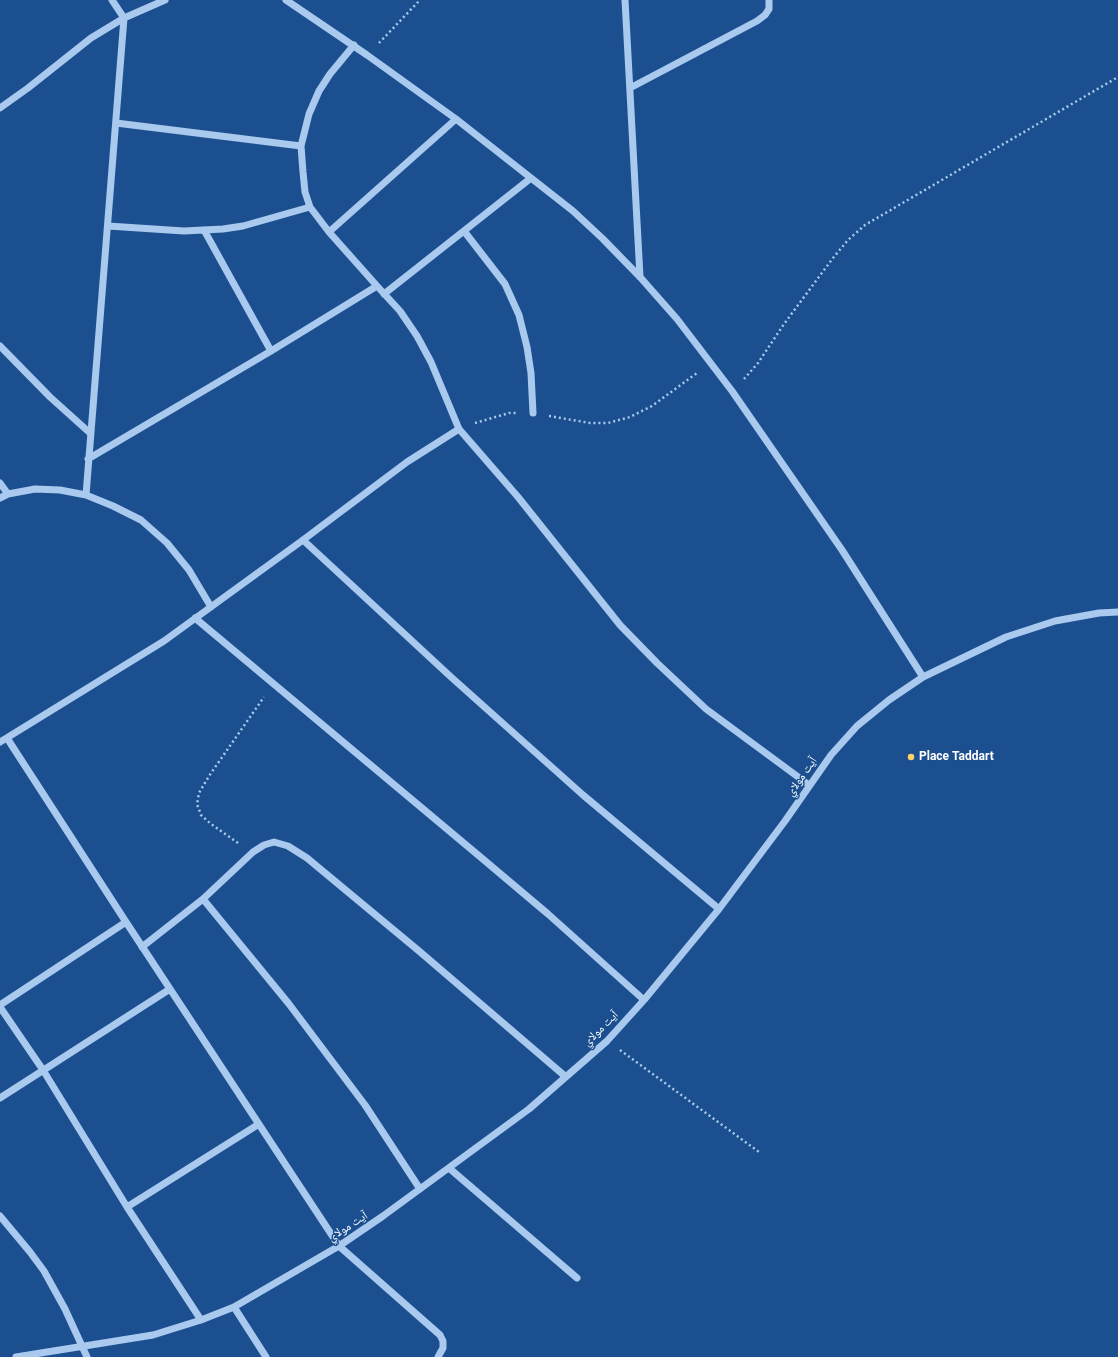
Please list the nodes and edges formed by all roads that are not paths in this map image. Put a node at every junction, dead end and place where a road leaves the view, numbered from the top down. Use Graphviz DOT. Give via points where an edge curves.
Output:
graph roads {
  1 [pos="112,0"];
  2 [pos="165,0"];
  3 [pos="286,0"];
  4 [pos="624,0"];
  5 [pos="769,0"];
  6 [pos="124,18"];
  7 [pos="354,45"];
  8 [pos="630,88"];
  9 [pos="0,108"];
  10 [pos="456,119"];
  11 [pos="116,123"];
  12 [pos="301,146"];
  13 [pos="531,178"];
  14 [pos="310,207"];
  15 [pos="108,226"];
  16 [pos="204,230"];
  17 [pos="464,231"];
  18 [pos="329,232"];
  19 [pos="640,277"];
  20 [pos="377,286"];
  21 [pos="384,294"];
  22 [pos="0,346"];
  23 [pos="271,351"];
  24 [pos="533,413"];
  25 [pos="459,429"];
  26 [pos="90,433"];
  27 [pos="88,459"];
  28 [pos="0,483"];
  29 [pos="8,494"];
  30 [pos="86,495"];
  31 [pos="0,498"];
  32 [pos="303,540"];
  33 [pos="211,607"];
  34 [pos="1118,612"];
  35 [pos="195,618"];
  36 [pos="923,677"];
  37 [pos="3,740"];
  38 [pos="809,785"];
  39 [pos="203,899"];
  40 [pos="718,909"];
  41 [pos="126,922"];
  42 [pos="142,947"];
  43 [pos="170,989"];
  44 [pos="644,1000"];
  45 [pos="0,1006"];
  46 [pos="43,1070"];
  47 [pos="566,1077"];
  48 [pos="0,1098"];
  49 [pos="259,1124"];
  50 [pos="449,1168"];
  51 [pos="420,1188"];
  52 [pos="127,1207"];
  53 [pos="0,1216"];
  54 [pos="339,1246"];
  55 [pos="577,1278"];
  56 [pos="234,1307"];
  57 [pos="200,1320"];
  58 [pos="82,1346"];
  59 [pos="16,1357"];
  60 [pos="87,1357"];
  61 [pos="266,1357"];
  62 [pos="438,1357"];
  1 -- 6 [label="street"];
  2 -- 6 [label="street"];
  3 -- 7 [label="street"];
  4 -- 8 [label="street"];
  5 -- 8 [label="street" via="769,9 757,21"];
  6 -- 9 [label="street" via="91,38"];
  6 -- 11 [label="street"];
  7 -- 10 [label="street"];
  7 -- 12 [label="street" via="319,91 309,114"];
  8 -- 19 [label="street"];
  10 -- 13 [label="street"];
  10 -- 18 [label="street"];
  11 -- 12 [label="street"];
  11 -- 15 [label="street"];
  12 -- 14 [label="street"];
  13 -- 17 [label="street"];
  13 -- 19 [label="street" via="573,211"];
  14 -- 16 [label="street" via="243,226"];
  14 -- 18 [label="street"];
  15 -- 16 [label="street"];
  15 -- 26 [label="street"];
  16 -- 23 [label="street"];
  17 -- 21 [label="street"];
  17 -- 24 [label="street" via="505,284 519,315 531,373"];
  18 -- 20 [label="street"];
  19 -- 36 [label="street" via="677,319 732,391 842,550"];
  20 -- 21 [label="street"];
  20 -- 23 [label="street"];
  21 -- 25 [label="street" via="400,311 417,336 431,362"];
  22 -- 26 [label="street"];
  23 -- 27 [label="street"];
  25 -- 32 [label="street" via="407,462"];
  25 -- 38 [label="street" via="518,497 620,625 657,663 706,709"];
  26 -- 27 [label="street"];
  27 -- 30 [label="street"];
  28 -- 29 [label="street"];
  29 -- 30 [label="street" via="42,489"];
  29 -- 31 [label="street"];
  30 -- 33 [label="street" via="141,520 167,543 189,570"];
  32 -- 33 [label="street"];
  32 -- 40 [label="street" via="451,677"];
  33 -- 35 [label="street"];
  34 -- 36 [label="street, آيت مولاي" via="1055,621 1014,634"];
  35 -- 37 [label="street" via="164,641"];
  35 -- 44 [label="street" via="537,904"];
  36 -- 38 [label="street, آيت مولاي" via="857,726"];
  37 -- 41 [label="street"];
  38 -- 40 [label="street, آيت مولاي"];
  39 -- 42 [label="street"];
  39 -- 47 [label="street" via="253,852 264,845 274,842 288,846 307,858 419,951"];
  39 -- 51 [label="street" via="289,1004 365,1105"];
  40 -- 44 [label="street, آيت مولاي"];
  41 -- 42 [label="street"];
  41 -- 45 [label="street"];
  42 -- 43 [label="street"];
  43 -- 46 [label="street"];
  43 -- 49 [label="street"];
  44 -- 47 [label="street, آيت مولاي" via="607,1041"];
  45 -- 46 [label="street"];
  46 -- 48 [label="street"];
  46 -- 52 [label="street"];
  47 -- 50 [label="street, آيت مولاي" via="529,1109"];
  49 -- 52 [label="street"];
  49 -- 54 [label="street"];
  50 -- 51 [label="street, آيت مولاي"];
  50 -- 55 [label="street"];
  51 -- 54 [label="street, آيت مولاي"];
  52 -- 57 [label="street"];
  53 -- 58 [label="street" via="44,1271"];
  54 -- 56 [label="street, آيت مولاي"];
  54 -- 62 [label="street" via="440,1335 443,1348"];
  56 -- 57 [label="street, آيت مولاي"];
  56 -- 61 [label="street"];
  57 -- 58 [label="street, آيت مولاي" via="153,1335"];
  58 -- 59 [label="street, آيت مولاي"];
  58 -- 60 [label="street"];
}
